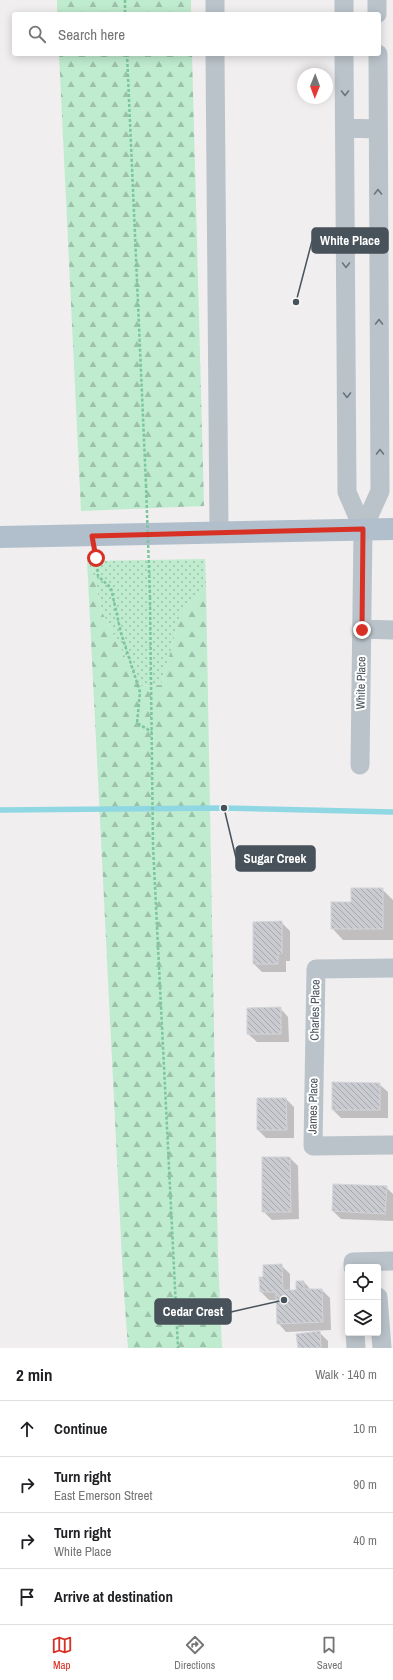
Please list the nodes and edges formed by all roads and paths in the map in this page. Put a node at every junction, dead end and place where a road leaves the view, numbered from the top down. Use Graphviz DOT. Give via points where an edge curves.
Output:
graph roads {
  1 [pos="125,0"];
  2 [pos="215,0"];
  3 [pos="344,0"];
  4 [pos="377,0"];
  5 [pos="125,12"];
  6 [pos="215,12"];
  7 [pos="344,12"];
  8 [pos="377,12"];
  9 [pos="127,56"];
  10 [pos="215,56"];
  11 [pos="344,56"];
  12 [pos="378,56"];
  13 [pos="345,128"];
  14 [pos="378,128"];
  15 [pos="393,528"];
  16 [pos="363,529"];
  17 [pos="219,532"];
  18 [pos="92,536"];
  19 [pos="0,537"];
  20 [pos="362,630"];
  21 [pos="393,630"];
  22 [pos="152,732"];
  23 [pos="360,765"];
  24 [pos="393,968"];
  25 [pos="314,1057"];
  26 [pos="393,1145"];
  27 [pos="383,1263"];
  28 [pos="354,1264"];
  29 [pos="378,1300"];
  30 [pos="355,1336"];
  31 [pos="178,1348"];
  32 [pos="356,1348"];
  33 [pos="382,1348"];
  1 -- 5 [label="path"];
  2 -- 6 [label="street"];
  3 -- 7 [label="street"];
  4 -- 8 [label="street"];
  9 -- 22 [label="path, bridge" via="146,485"];
  10 -- 17 [label="street"];
  11 -- 13 [label="street, White Place, one-way"];
  12 -- 14 [label="street, White Place"];
  13 -- 14 [label="street"];
  13 -- 16 [label="street, White Place, one-way" via="348,492"];
  16 -- 14 [label="street, White Place, one-way" via="380,491"];
  15 -- 16 [label="main road"];
  16 -- 17 [label="main road"];
  16 -- 20 [label="street, White Place"];
  17 -- 18 [label="main road"];
  18 -- 19 [label="main road"];
  18 -- 22 [label="path" via="98,576 111,588 140,692 137,723"];
  20 -- 21 [label="street"];
  20 -- 23 [label="street, White Place"];
  22 -- 31 [label="path" via="153,846"];
  24 -- 25 [label="street, Charles Place" via="316,969"];
  25 -- 26 [label="street, James Place" via="313,1146"];
  27 -- 28 [label="street"];
  29 -- 33 [label="street"];
  30 -- 32 [label="street"];
}
